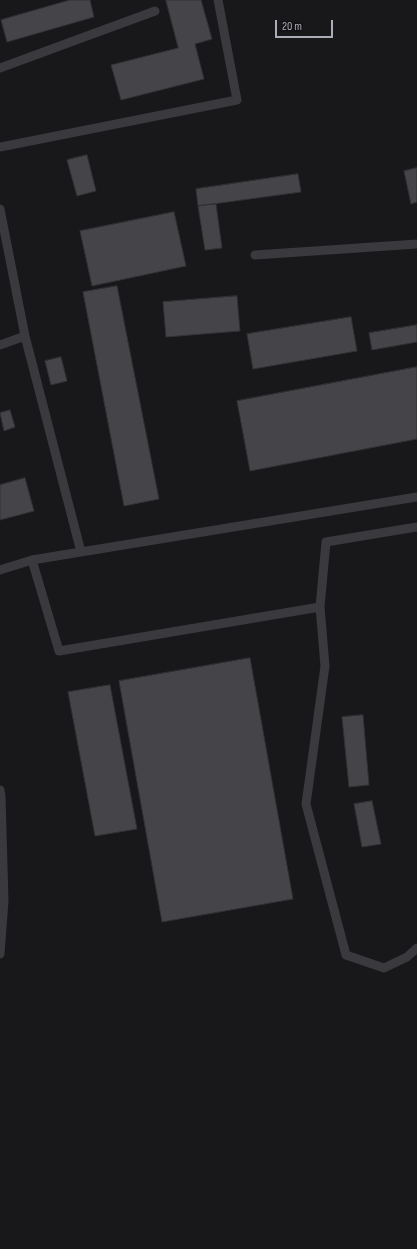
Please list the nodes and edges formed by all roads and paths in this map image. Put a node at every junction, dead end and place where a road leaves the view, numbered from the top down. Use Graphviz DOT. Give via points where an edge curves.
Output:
graph roads {
  1 [pos="218,0"];
  2 [pos="155,11"];
  3 [pos="0,68"];
  4 [pos="0,147"];
  5 [pos="0,209"];
  6 [pos="417,244"];
  7 [pos="255,254"];
  8 [pos="25,336"];
  9 [pos="0,344"];
  10 [pos="417,497"];
  11 [pos="417,527"];
  12 [pos="81,552"];
  13 [pos="32,560"];
  14 [pos="0,570"];
  15 [pos="320,607"];
  16 [pos="0,790"];
  17 [pos="417,948"];
  18 [pos="0,954"];
  1 -- 4 [label="lane" via="237,100"];
  2 -- 3 [label="lane"];
  5 -- 8 [label="lane"];
  6 -- 7 [label="lane"];
  8 -- 9 [label="lane"];
  8 -- 12 [label="lane"];
  10 -- 12 [label="lane"];
  11 -- 15 [label="lane" via="326,542"];
  12 -- 13 [label="lane"];
  13 -- 14 [label="lane"];
  13 -- 15 [label="lane" via="59,651"];
  15 -- 17 [label="lane" via="325,666 306,804 346,955 384,968 408,957"];
  16 -- 18 [label="lane" via="4,901"];
}
